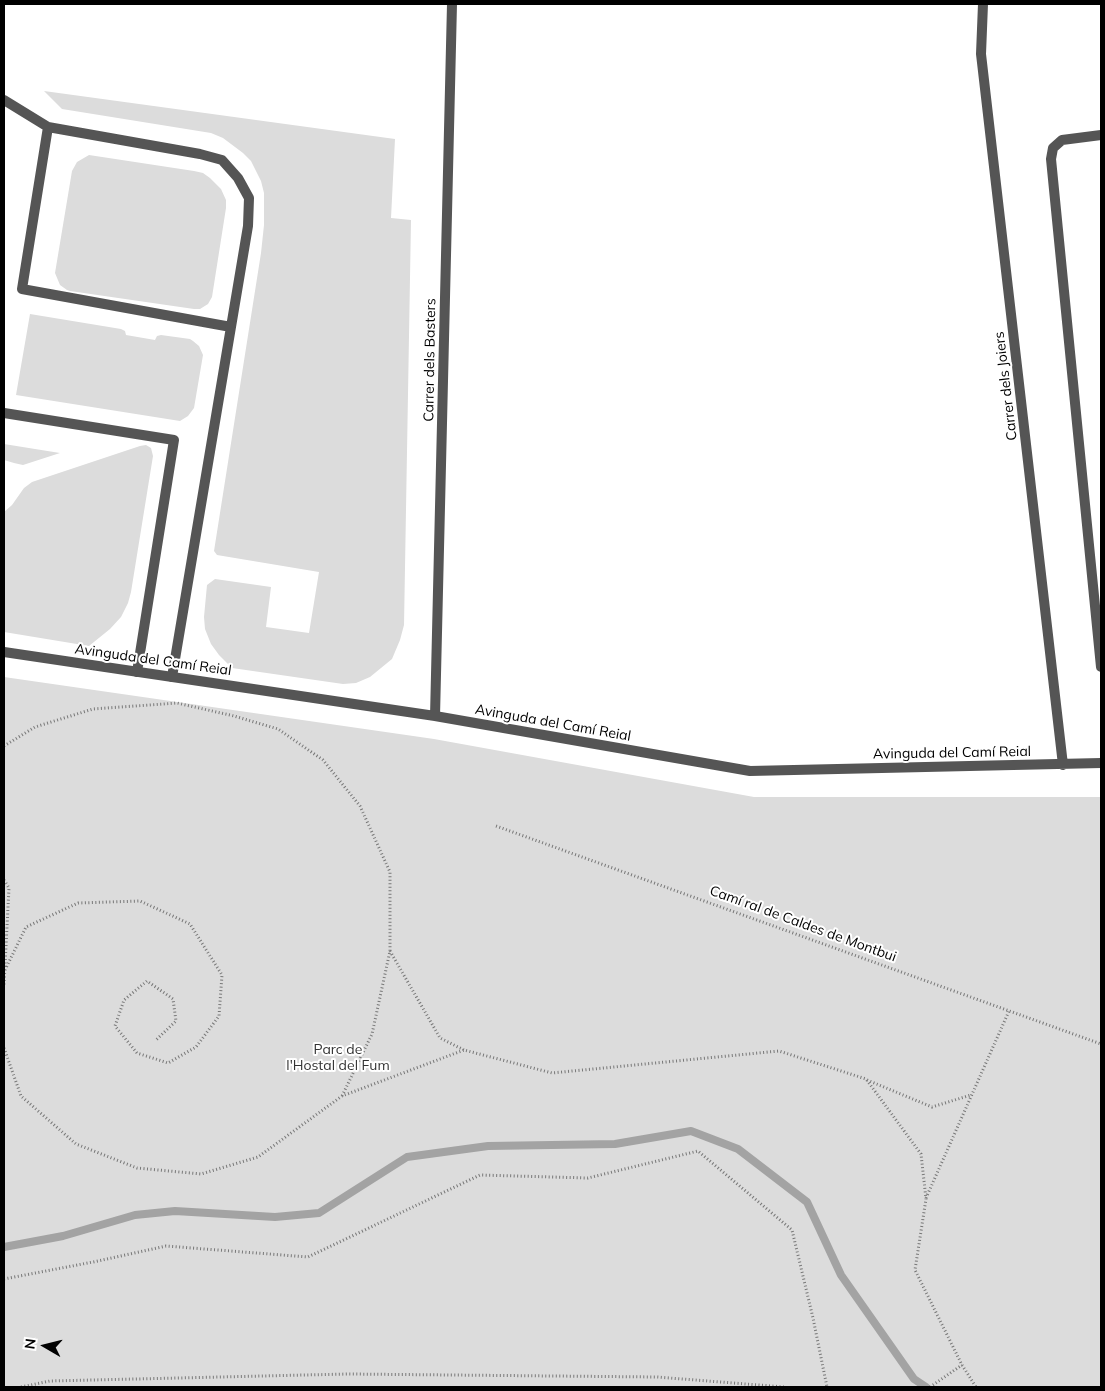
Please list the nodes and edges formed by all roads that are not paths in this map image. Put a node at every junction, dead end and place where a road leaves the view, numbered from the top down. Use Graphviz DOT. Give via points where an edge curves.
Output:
graph roads {
  1 [pos="452,4"];
  2 [pos="983,4"];
  3 [pos="4,100"];
  4 [pos="48,127"];
  5 [pos="1101,135"];
  6 [pos="231,327"];
  7 [pos="4,412"];
  8 [pos="4,652"];
  9 [pos="1101,667"];
  10 [pos="136,672"];
  11 [pos="172,677"];
  12 [pos="435,716"];
  13 [pos="1101,763"];
  14 [pos="1063,765"];
  1 -- 12 [label="street, Carrer dels Basters"];
  2 -- 14 [label="street, Carrer dels Joiers" via="981,54"];
  3 -- 4 [label="street"];
  4 -- 6 [label="street" via="222,160 238,178 249,198 248,226"];
  4 -- 6 [label="street" via="22,289"];
  5 -- 9 [label="street" via="1062,140 1053,148 1051,159"];
  6 -- 11 [label="street"];
  7 -- 10 [label="street" via="174,440"];
  8 -- 10 [label="street, Avinguda del Camí Reial"];
  10 -- 11 [label="street, Avinguda del Camí Reial"];
  11 -- 12 [label="street, Avinguda del Camí Reial"];
  12 -- 14 [label="street, Avinguda del Camí Reial" via="750,771"];
  13 -- 14 [label="street, Avinguda del Camí Reial"];
}
